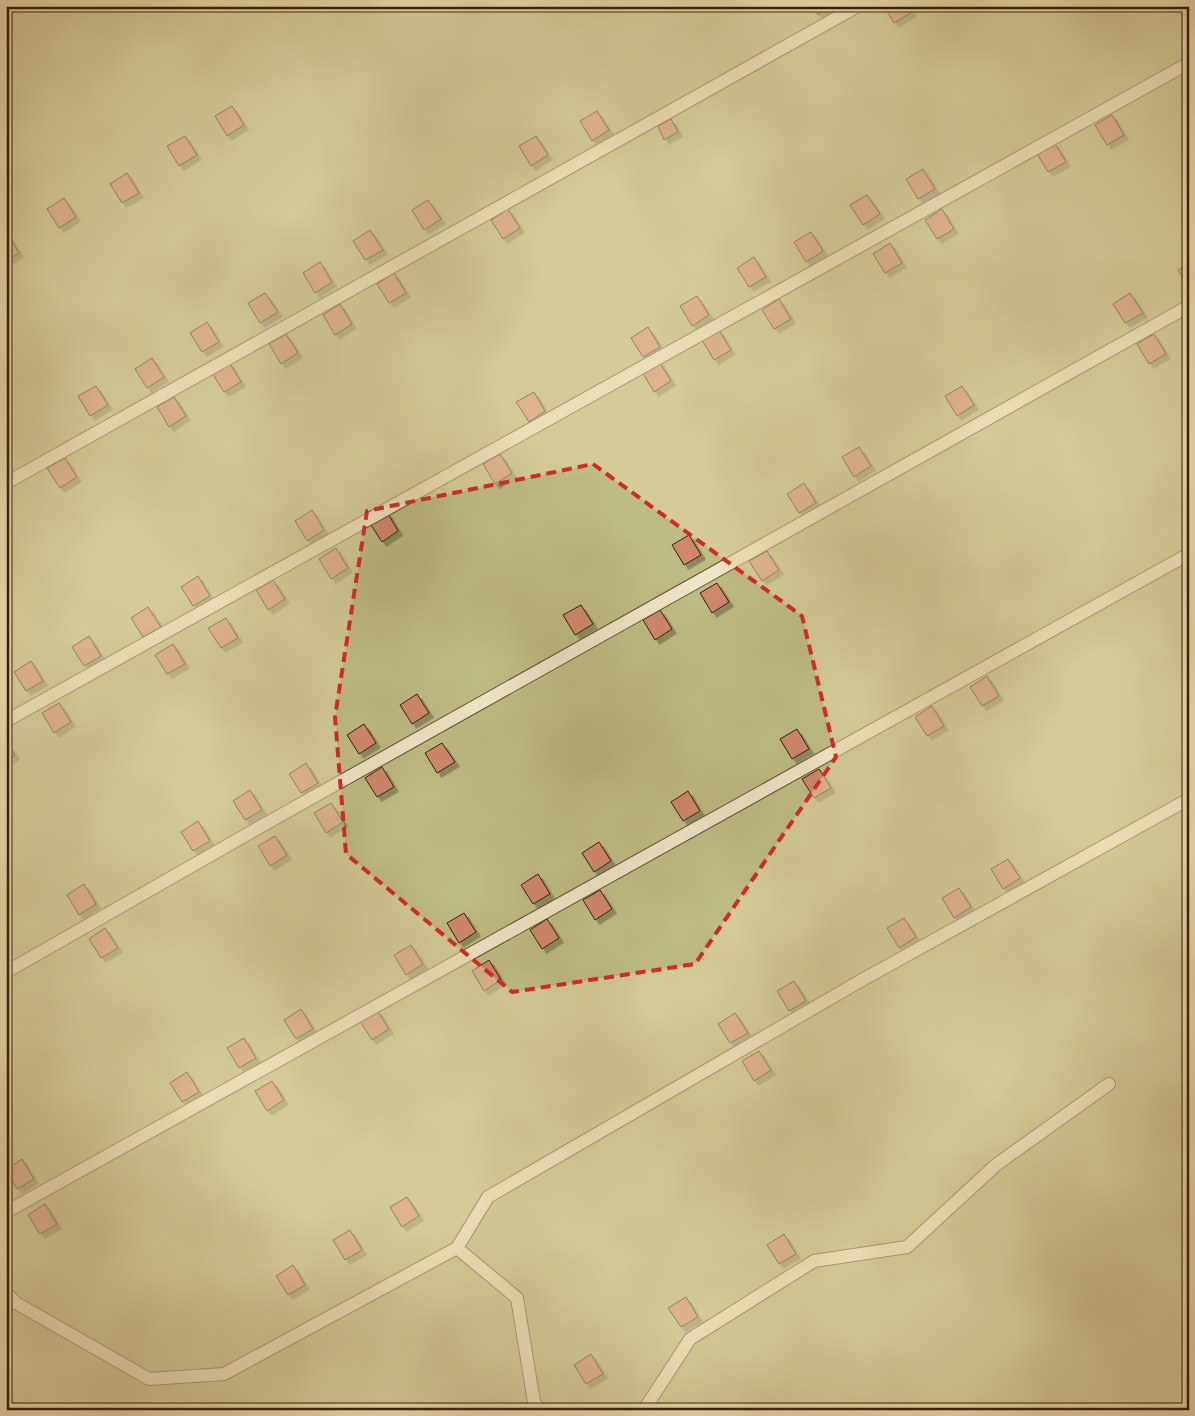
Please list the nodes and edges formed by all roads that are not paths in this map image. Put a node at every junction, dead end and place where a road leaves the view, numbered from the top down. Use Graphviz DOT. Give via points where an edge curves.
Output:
graph roads {
  1 [pos="858,6"];
  2 [pos="1189,63"];
  3 [pos="1189,306"];
  4 [pos="6,483"];
  5 [pos="1189,554"];
  6 [pos="6,720"];
  7 [pos="1189,799"];
  8 [pos="6,972"];
  9 [pos="1109,1084"];
  10 [pos="6,1212"];
  11 [pos="457,1248"];
  12 [pos="6,1293"];
  13 [pos="540,1410"];
  14 [pos="644,1410"];
  1 -- 4 [label="lane"];
  2 -- 6 [label="lane"];
  3 -- 8 [label="lane"];
  5 -- 10 [label="lane"];
  7 -- 11 [label="lane" via="862,980 488,1197"];
  9 -- 14 [label="lane" via="996,1165 907,1246 814,1261 690,1339"];
  11 -- 12 [label="lane" via="224,1374 150,1379 16,1303"];
  11 -- 13 [label="lane" via="517,1298 534,1402"];
}
